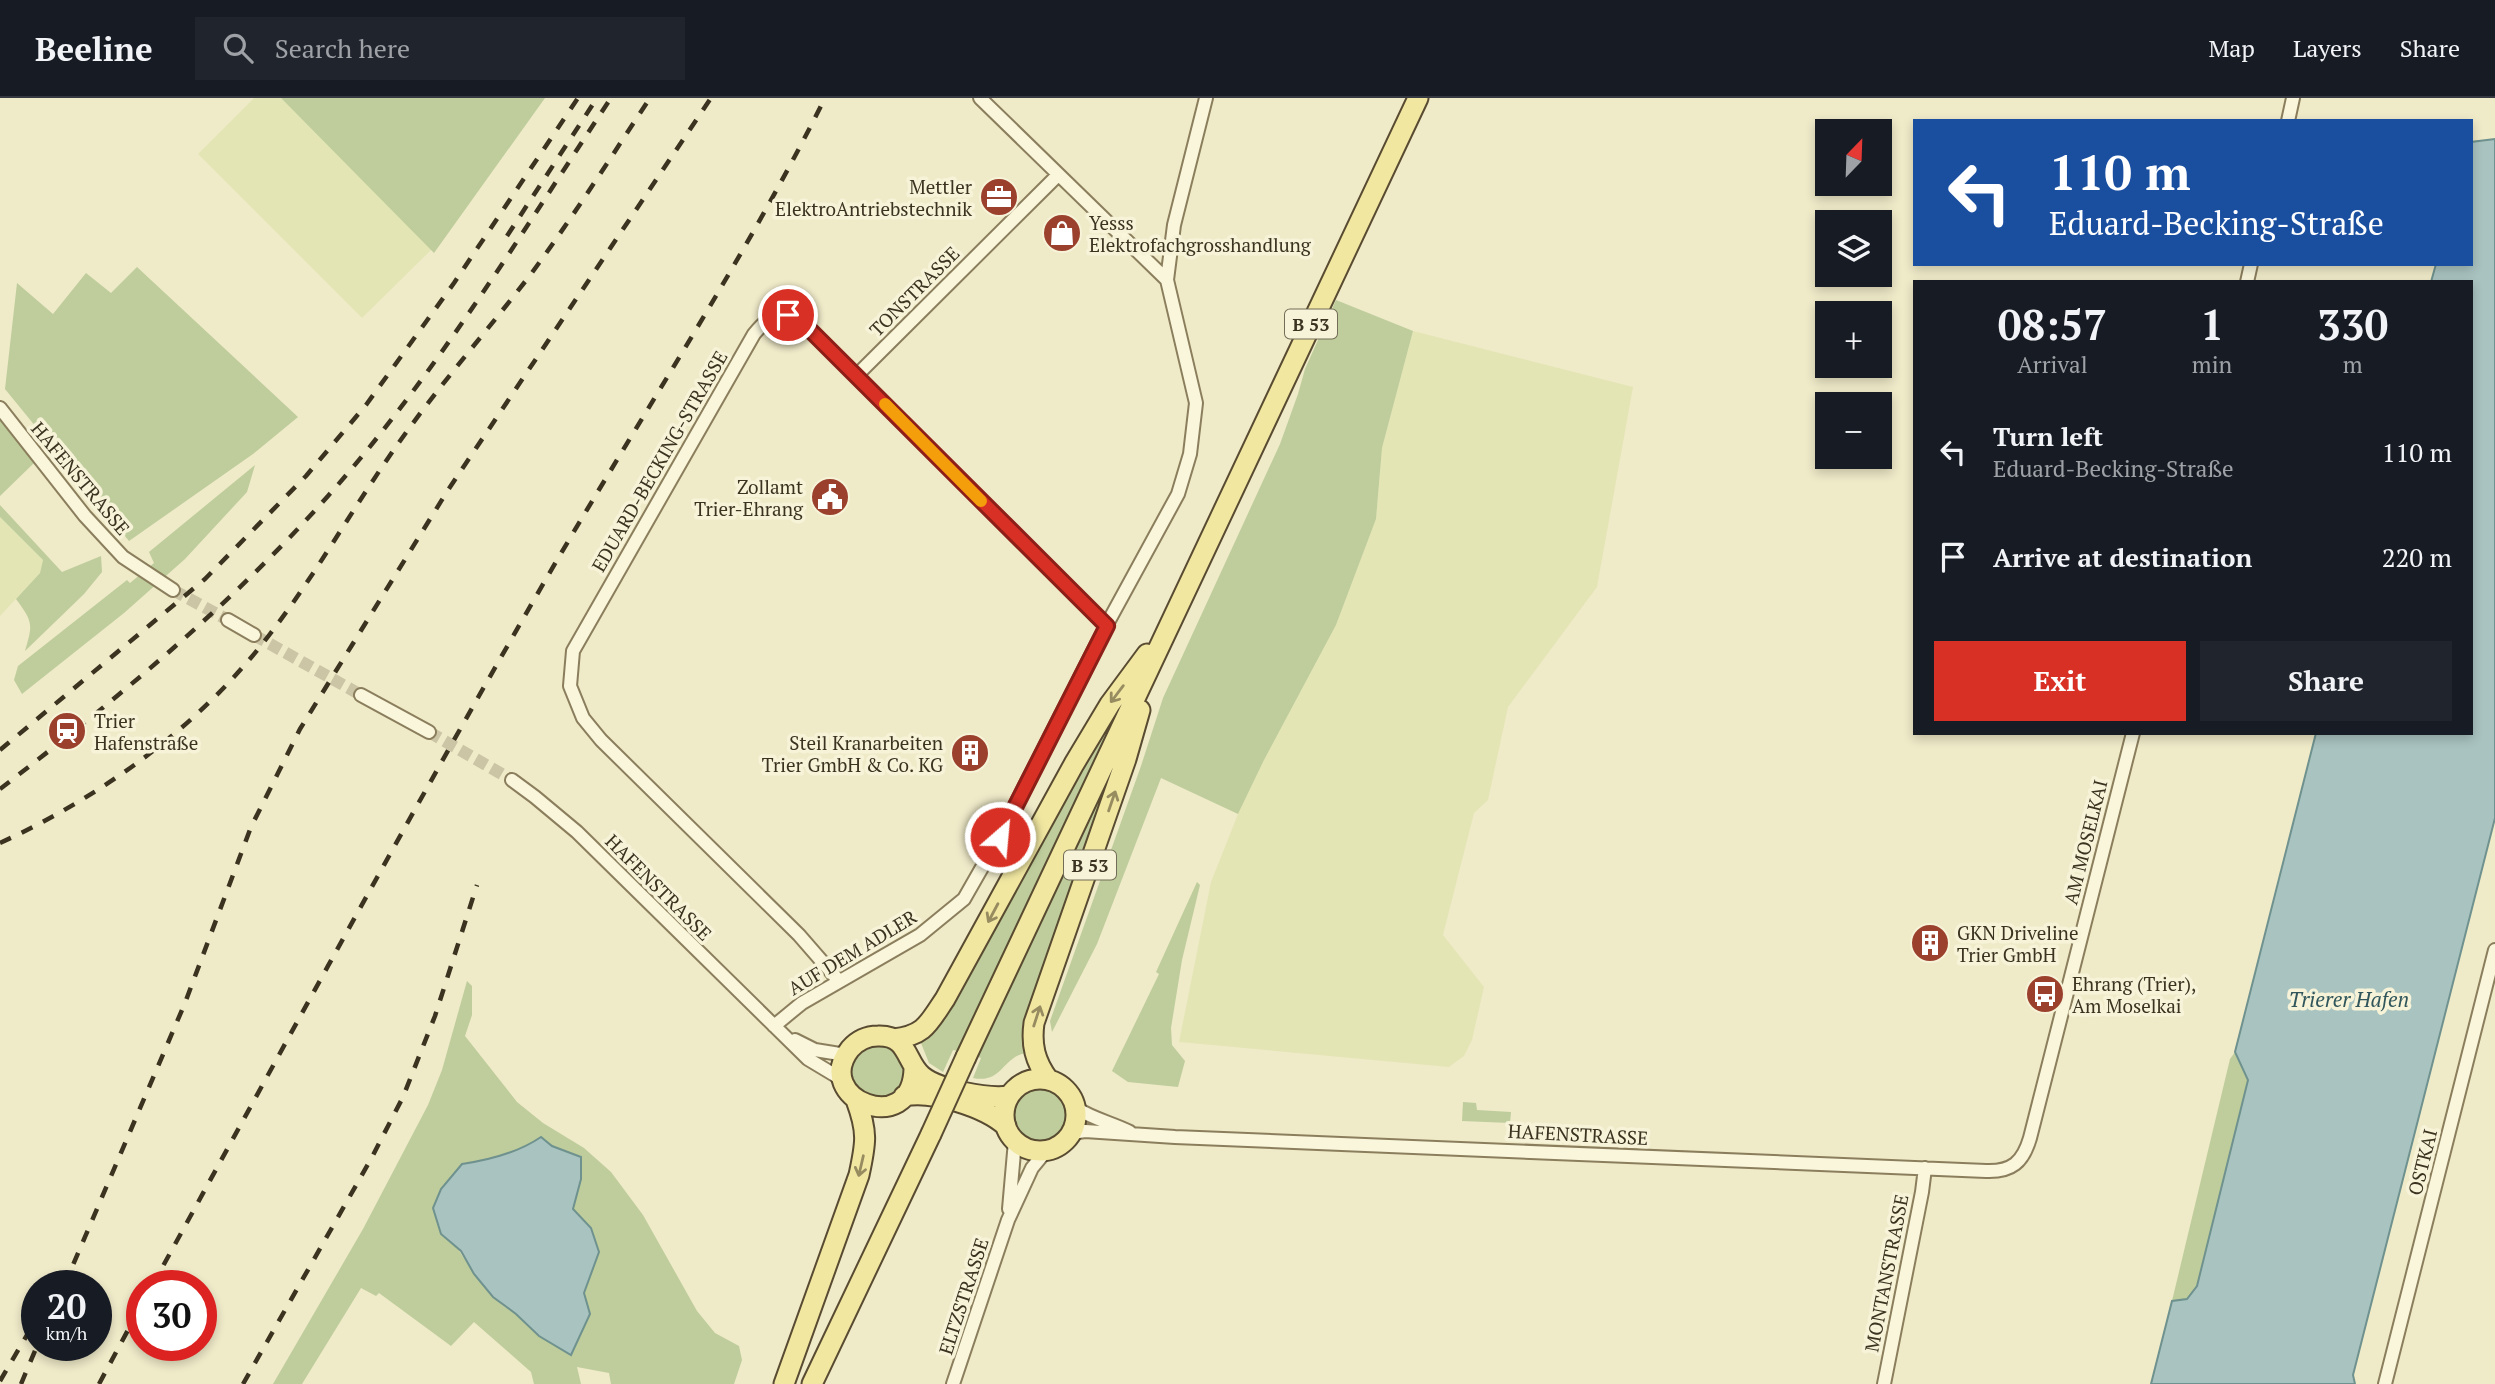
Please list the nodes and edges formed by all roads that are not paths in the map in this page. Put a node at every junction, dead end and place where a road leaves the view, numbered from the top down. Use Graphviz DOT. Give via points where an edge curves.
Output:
graph roads {
  1 [pos="980,98"];
  2 [pos="1206,98"];
  3 [pos="1418,98"];
  4 [pos="2294,98"];
  5 [pos="2289,119"];
  6 [pos="1058,175"];
  7 [pos="1167,281"];
  8 [pos="856,376"];
  9 [pos="0,408"];
  10 [pos="173,590"];
  11 [pos="228,620"];
  12 [pos="1173,620"];
  13 [pos="1107,626"];
  14 [pos="254,635"];
  15 [pos="1160,647"];
  16 [pos="361,695"];
  17 [pos="429,732"];
  18 [pos="2132,735"];
  19 [pos="512,780"];
  20 [pos="2495,950"];
  21 [pos="839,981"];
  22 [pos="774,1026"];
  23 [pos="894,1039"];
  24 [pos="846,1055"];
  25 [pos="914,1069"];
  26 [pos="1048,1079"];
  27 [pos="843,1080"];
  28 [pos="904,1096"];
  29 [pos="1010,1096"];
  30 [pos="856,1100"];
  31 [pos="1076,1108"];
  32 [pos="1010,1133"];
  33 [pos="1072,1133"];
  34 [pos="1133,1134"];
  35 [pos="1046,1151"];
  36 [pos="2019,1163"];
  37 [pos="1925,1168"];
  38 [pos="1008,1220"];
  39 [pos="784,1384"];
  40 [pos="812,1384"];
  41 [pos="953,1384"];
  42 [pos="1884,1384"];
  43 [pos="2385,1384"];
  1 -- 6 [label="street"];
  2 -- 7 [label="street, AUF DEM ADLER" via="1174,225"];
  3 -- 12 [label="main road, B 53"];
  4 -- 5 [label="street"];
  6 -- 7 [label="street"];
  6 -- 8 [label="street, TONSTRASSE"];
  7 -- 13 [label="street, AUF DEM ADLER" via="1196,403 1190,454 1178,494"];
  8 -- 13 [label="street, EDUARD-BECKING-STRASSE"];
  8 -- 21 [label="street, EDUARD-BECKING-STRASSE" via="799,319 775,315 763,323 573,651 570,686 583,718 601,740 799,935"];
  9 -- 10 [label="street, HAFENSTRASSE" via="123,557"];
  11 -- 14 [label="street"];
  12 -- 15 [label="main road, B 53"];
  12 -- 23 [label="main road, B 53, one-way" via="1110,704 945,999 921,1031"];
  13 -- 21 [label="street, AUF DEM ADLER" via="964,899 920,935"];
  26 -- 15 [label="main road, B 53, one-way" via="1032,1046 1034,1023"];
  15 -- 40 [label="main road, B 53, bridge"];
  16 -- 17 [label="street"];
  18 -- 36 [label="street, AM MOSELKAI" via="2030,1138"];
  19 -- 22 [label="street, HAFENSTRASSE" via="577,832"];
  20 -- 43 [label="street, OSTKAI"];
  21 -- 22 [label="street, AUF DEM ADLER"];
  22 -- 24 [label="street, HAFENSTRASSE" via="802,1045"];
  22 -- 27 [label="street, HAFENSTRASSE" via="808,1059"];
  23 -- 24 [label="main road, B 53" via="866,1037"];
  23 -- 25 [label="main road" via="904,1046"];
  24 -- 27 [label="main road"];
  25 -- 28 [label="main road"];
  25 -- 29 [label="main road" via="951,1089"];
  26 -- 29 [label="main road" via="1026,1082"];
  26 -- 31 [label="main road, B 53" via="1066,1089"];
  27 -- 30 [label="main road"];
  28 -- 30 [label="main road" via="881,1107"];
  28 -- 32 [label="main road" via="916,1094 984,1110"];
  29 -- 32 [label="main road" via="1004,1110"];
  30 -- 39 [label="main road, one-way" via="866,1144 859,1175"];
  31 -- 33 [label="main road"];
  31 -- 34 [label="street, HAFENSTRASSE"];
  32 -- 35 [label="main road" via="1029,1149"];
  32 -- 38 [label="street, ELTZSTRASSE"];
  33 -- 34 [label="street, HAFENSTRASSE"];
  33 -- 35 [label="main road"];
  34 -- 37 [label="street, HAFENSTRASSE"];
  35 -- 38 [label="street, ELTZSTRASSE" via="1032,1168"];
  36 -- 37 [label="street, HAFENSTRASSE" via="1998,1171"];
  37 -- 42 [label="street, MONTANSTRASSE"];
  38 -- 41 [label="street, ELTZSTRASSE"];
}
